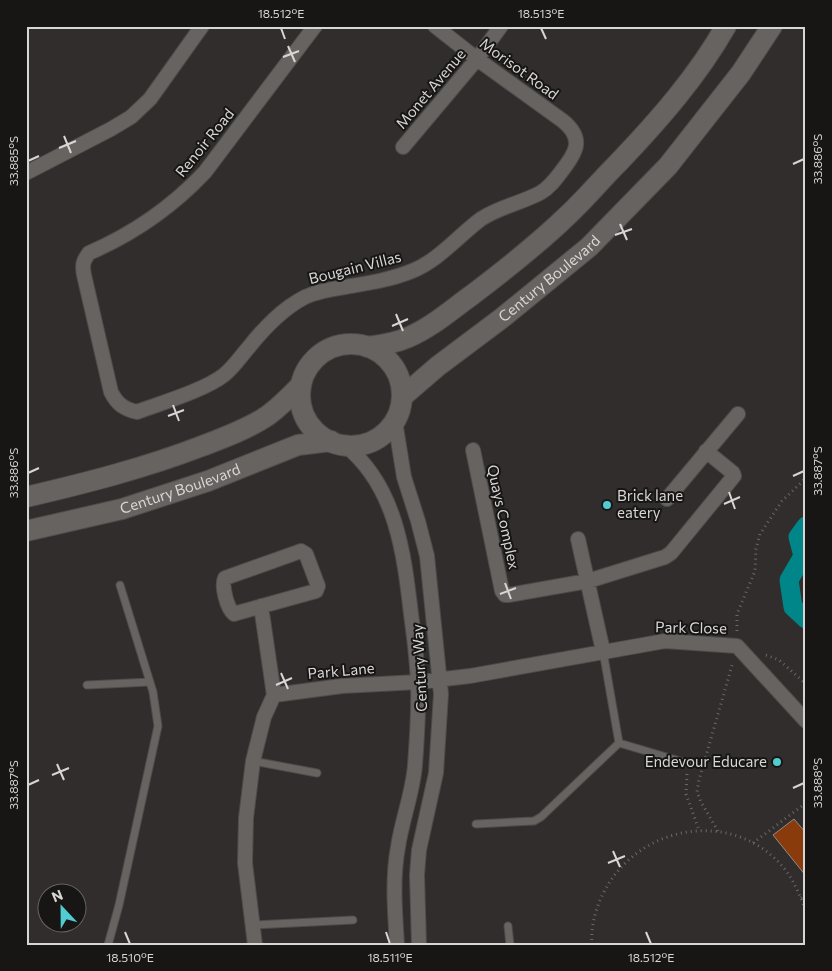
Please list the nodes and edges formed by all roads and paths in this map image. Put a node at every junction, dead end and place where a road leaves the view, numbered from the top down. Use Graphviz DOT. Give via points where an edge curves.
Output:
graph roads {
  1 [pos="202,26"];
  2 [pos="315,26"];
  3 [pos="435,26"];
  4 [pos="501,26"];
  5 [pos="726,26"];
  6 [pos="772,26"];
  7 [pos="477,59"];
  8 [pos="577,144"];
  9 [pos="403,148"];
  10 [pos="26,173"];
  11 [pos="84,275"];
  12 [pos="368,347"];
  13 [pos="301,385"];
  14 [pos="402,398"];
  15 [pos="738,414"];
  16 [pos="395,421"];
  17 [pos="339,444"];
  18 [pos="473,450"];
  19 [pos="706,451"];
  20 [pos="806,478"];
  21 [pos="26,497"];
  22 [pos="668,499"];
  23 [pos="26,531"];
  24 [pos="578,539"];
  25 [pos="588,581"];
  26 [pos="120,586"];
  27 [pos="261,606"];
  28 [pos="738,646"];
  29 [pos="603,651"];
  30 [pos="440,680"];
  31 [pos="150,682"];
  32 [pos="418,682"];
  33 [pos="87,685"];
  34 [pos="274,695"];
  35 [pos="806,721"];
  36 [pos="619,743"];
  37 [pos="253,761"];
  38 [pos="690,764"];
  39 [pos="317,774"];
  40 [pos="806,803"];
  41 [pos="476,824"];
  42 [pos="699,830"];
  43 [pos="718,831"];
  44 [pos="753,843"];
  45 [pos="806,894"];
  46 [pos="801,898"];
  47 [pos="806,911"];
  48 [pos="353,920"];
  49 [pos="252,926"];
  50 [pos="508,926"];
  51 [pos="108,945"];
  52 [pos="255,945"];
  53 [pos="397,945"];
  54 [pos="419,945"];
  55 [pos="510,945"];
  56 [pos="592,945"];
  1 -- 10 [label="street" via="150,99 131,117"];
  2 -- 11 [label="street, Renoir Road" via="205,172 169,207 89,254 82,267"];
  3 -- 7 [label="street, Morisot Road"];
  4 -- 7 [label="street, Monet Avenue"];
  5 -- 12 [label="main road" via="680,93 644,136 533,247 429,326 408,337"];
  6 -- 14 [label="main road, Century Boulevard" via="741,73 668,166 589,247"];
  7 -- 8 [label="street, Morisot Road" via="568,124"];
  7 -- 9 [label="street, Monet Avenue"];
  8 -- 11 [label="street, Bougain Villas" via="574,155 546,189 488,215 424,265 389,278 305,297 272,320 224,375 207,385 137,412 119,405 111,392"];
  12 -- 13 [label="main road" via="348,344 324,352 311,364"];
  12 -- 14 [label="main road" via="383,355 394,367"];
  13 -- 17 [label="main road" via="301,405 306,419 319,434"];
  13 -- 21 [label="main road, Century Boulevard" via="279,407 231,435 167,460"];
  14 -- 16 [label="main road"];
  15 -- 19 [label="street"];
  16 -- 17 [label="main road" via="374,440 364,444"];
  16 -- 30 [label="street, Century Way" via="404,477 427,556"];
  17 -- 23 [label="main road, Century Boulevard" via="298,445 208,481 122,509"];
  17 -- 32 [label="street, Century Way" via="359,456 372,473 394,518 406,570"];
  18 -- 25 [label="street, Quays Complex" via="503,593 508,595"];
  19 -- 22 [label="street"];
  19 -- 25 [label="street" via="734,476 671,553"];
  20 -- 28 [label="path" via="782,501 760,534 755,571 737,614"];
  24 -- 25 [label="street"];
  25 -- 29 [label="street"];
  26 -- 31 [label="lane"];
  27 -- 27 [label="street" via="317,589 305,552 225,578 223,584 232,612"];
  27 -- 34 [label="street"];
  28 -- 29 [label="street, Park Close" via="665,641"];
  28 -- 35 [label="street, Park Close"];
  28 -- 43 [label="path" via="697,792"];
  29 -- 30 [label="street, Park Lane"];
  29 -- 36 [label="lane"];
  30 -- 32 [label="street, Park Lane"];
  30 -- 54 [label="street, Century Way" via="436,773 419,850 417,875"];
  31 -- 33 [label="lane"];
  31 -- 51 [label="lane" via="158,726"];
  32 -- 34 [label="street, Park Lane" via="342,686"];
  32 -- 53 [label="street, Century Way" via="415,767 394,873"];
  34 -- 37 [label="street" via="264,717"];
  36 -- 38 [label="lane"];
  36 -- 41 [label="lane" via="541,818"];
  37 -- 39 [label="lane"];
  37 -- 49 [label="street" via="244,841"];
  38 -- 42 [label="path" via="686,794"];
  40 -- 44 [label="path"];
  42 -- 43 [label="path"];
  42 -- 56 [label="path" via="680,832 646,846 617,871 599,904"];
  43 -- 44 [label="path"];
  44 -- 46 [label="path" via="782,867"];
  45 -- 46 [label="path"];
  46 -- 47 [label="path"];
  48 -- 49 [label="lane"];
  49 -- 52 [label="street"];
  50 -- 55 [label="lane"];
}
